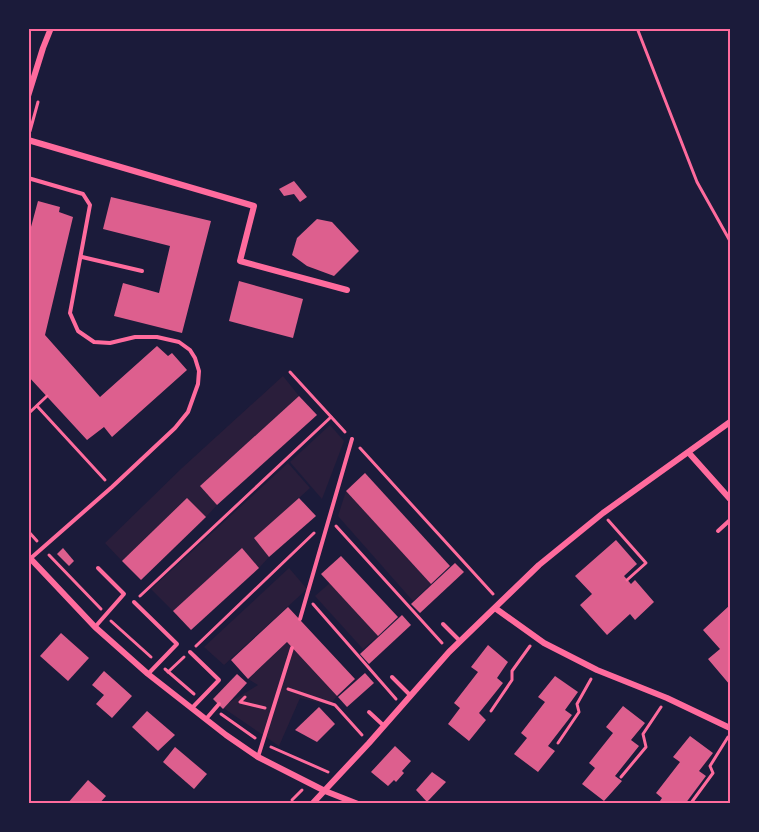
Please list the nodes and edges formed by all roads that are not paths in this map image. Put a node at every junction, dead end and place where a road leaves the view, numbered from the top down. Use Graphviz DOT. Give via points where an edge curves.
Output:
graph roads {
  1 [pos="51,28"];
  2 [pos="28,96"];
  3 [pos="28,140"];
  4 [pos="28,178"];
  5 [pos="82,257"];
  6 [pos="142,271"];
  7 [pos="347,290"];
  8 [pos="730,422"];
  9 [pos="352,439"];
  10 [pos="689,453"];
  11 [pos="730,499"];
  12 [pos="730,520"];
  13 [pos="718,531"];
  14 [pos="30,557"];
  15 [pos="98,568"];
  16 [pos="134,602"];
  17 [pos="495,608"];
  18 [pos="300,619"];
  19 [pos="443,624"];
  20 [pos="95,627"];
  21 [pos="460,642"];
  22 [pos="292,648"];
  23 [pos="190,652"];
  24 [pos="148,674"];
  25 [pos="392,677"];
  26 [pos="410,695"];
  27 [pos="219,704"];
  28 [pos="192,708"];
  29 [pos="369,712"];
  30 [pos="206,719"];
  31 [pos="383,725"];
  32 [pos="730,728"];
  33 [pos="258,757"];
  34 [pos="325,791"];
  35 [pos="312,804"];
  36 [pos="358,804"];
  1 -- 2 [label="street"];
  3 -- 7 [label="street" via="254,206 240,261"];
  4 -- 5 [label="lane" via="83,194 90,206"];
  5 -- 6 [label="lane"];
  5 -- 14 [label="lane" via="70,313 78,332 94,342 135,337 179,342 195,357 198,384 188,412 175,428"];
  8 -- 10 [label="street"];
  9 -- 18 [label="lane"];
  10 -- 11 [label="street"];
  10 -- 17 [label="street" via="603,513"];
  12 -- 13 [label="lane"];
  14 -- 20 [label="street"];
  15 -- 20 [label="lane" via="124,594"];
  16 -- 24 [label="lane" via="177,644"];
  17 -- 21 [label="street"];
  17 -- 32 [label="street" via="536,638 597,670"];
  19 -- 21 [label="lane"];
  20 -- 24 [label="street"];
  21 -- 26 [label="street"];
  22 -- 33 [label="lane"];
  23 -- 28 [label="lane" via="219,680"];
  24 -- 28 [label="street"];
  25 -- 26 [label="lane"];
  26 -- 31 [label="street"];
  27 -- 30 [label="lane"];
  28 -- 30 [label="street"];
  29 -- 31 [label="lane"];
  30 -- 33 [label="street"];
  31 -- 34 [label="street"];
  33 -- 34 [label="street"];
  34 -- 35 [label="street"];
  34 -- 36 [label="street"];
}
